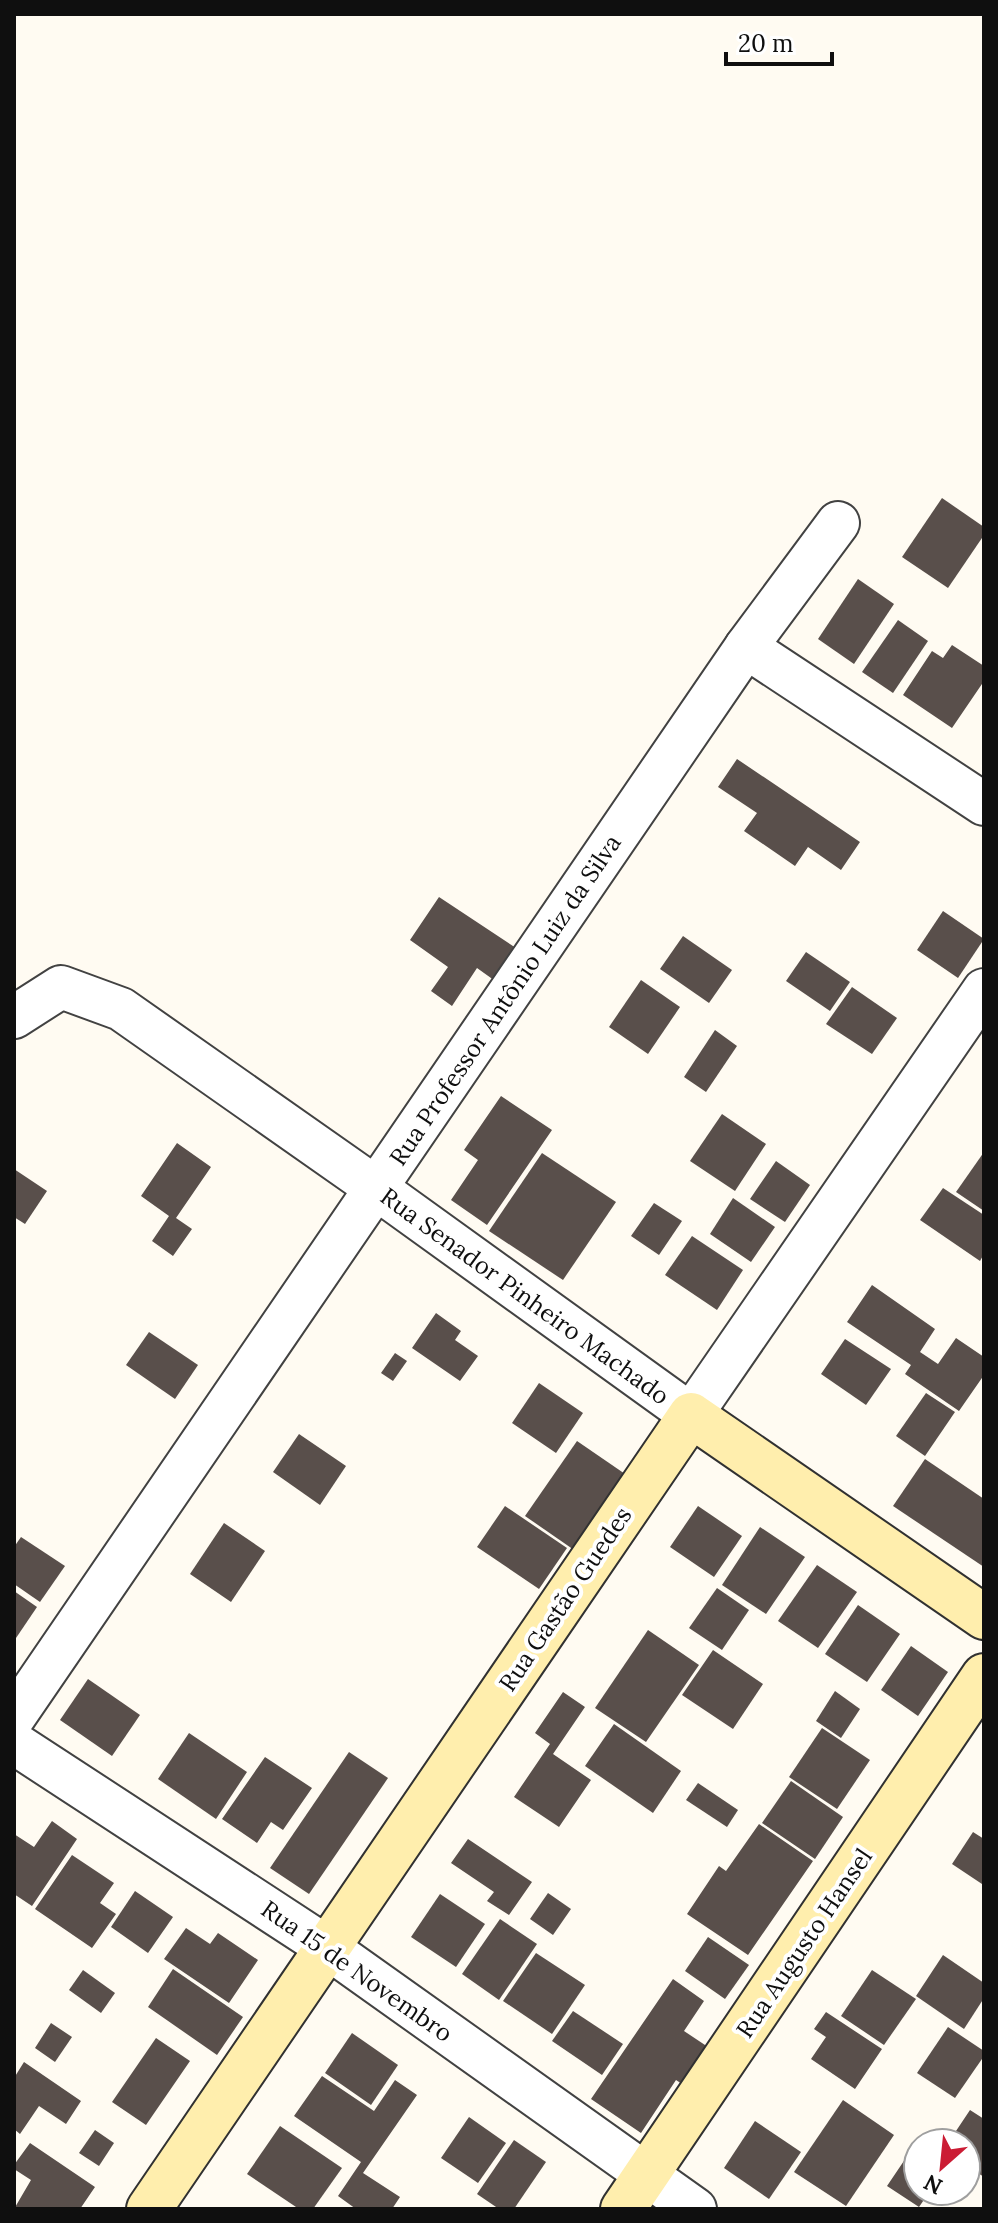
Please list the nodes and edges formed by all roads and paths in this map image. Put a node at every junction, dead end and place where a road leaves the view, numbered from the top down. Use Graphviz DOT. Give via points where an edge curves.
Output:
graph roads {
  1 [pos="838,523"];
  2 [pos="746,647"];
  3 [pos="984,804"];
  4 [pos="984,990"];
  5 [pos="14,1017"];
  6 [pos="376,1188"];
  7 [pos="691,1415"];
  8 [pos="984,1617"];
  9 [pos="984,1676"];
  10 [pos="14,1717"];
  11 [pos="14,1743"];
  12 [pos="328,1948"];
  13 [pos="635,2192"];
  14 [pos="149,2209"];
  15 [pos="695,2209"];
  1 -- 2 [label="street, Rua Professor Antônio Luiz da Silva"];
  2 -- 3 [label="street"];
  2 -- 6 [label="street, Rua Professor Antônio Luiz da Silva"];
  4 -- 7 [label="street, Rua Gastão Guedes"];
  5 -- 6 [label="street, Rua Senador Pinheiro Machado" via="61,987 121,1009"];
  6 -- 7 [label="street, Rua Senador Pinheiro Machado"];
  6 -- 10 [label="street, Rua Professor Antônio Luiz da Silva"];
  7 -- 8 [label="street, Rua Senador Pinheiro Machado"];
  7 -- 12 [label="street, Rua Gastão Guedes"];
  9 -- 13 [label="street, Rua Augusto Hansel"];
  11 -- 12 [label="street, Rua 15 de Novembro"];
  12 -- 13 [label="street, Rua 15 de Novembro"];
  12 -- 14 [label="street, Rua Gastão Guedes"];
  13 -- 15 [label="street, Rua 15 de Novembro"];
}
